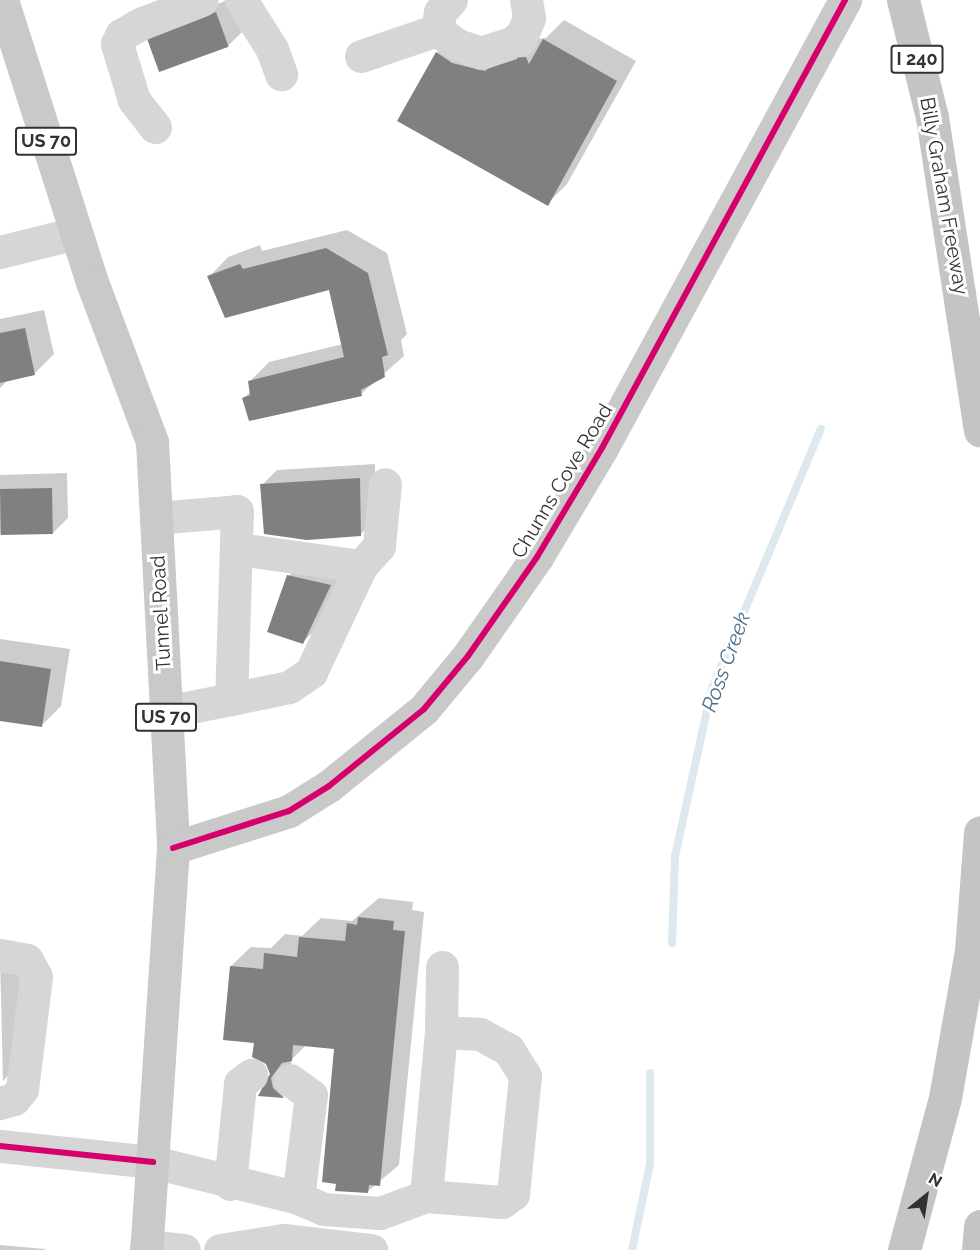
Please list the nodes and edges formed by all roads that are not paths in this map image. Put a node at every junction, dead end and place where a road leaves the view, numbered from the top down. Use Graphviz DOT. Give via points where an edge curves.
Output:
graph roads {
  1 [pos="2,0"];
  2 [pos="202,0"];
  3 [pos="241,0"];
  4 [pos="451,0"];
  5 [pos="526,0"];
  6 [pos="845,0"];
  7 [pos="903,0"];
  8 [pos="437,30"];
  9 [pos="520,40"];
  10 [pos="481,54"];
  11 [pos="361,56"];
  12 [pos="281,74"];
  13 [pos="155,127"];
  14 [pos="76,234"];
  15 [pos="0,252"];
  16 [pos="980,430"];
  17 [pos="385,484"];
  18 [pos="156,518"];
  19 [pos="238,549"];
  20 [pos="362,566"];
  21 [pos="231,699"];
  22 [pos="166,712"];
  23 [pos="980,832"];
  24 [pos="173,848"];
  25 [pos="0,956"];
  26 [pos="442,967"];
  27 [pos="441,1032"];
  28 [pos="250,1075"];
  29 [pos="290,1080"];
  30 [pos="0,1102"];
  31 [pos="0,1146"];
  32 [pos="153,1162"];
  33 [pos="230,1184"];
  34 [pos="426,1196"];
  35 [pos="298,1198"];
  36 [pos="980,1226"];
  37 [pos="146,1248"];
  38 [pos="184,1250"];
  39 [pos="220,1250"];
  40 [pos="371,1250"];
  41 [pos="904,1250"];
  42 [pos="978,1250"];
  1 -- 14 [label="main road, Tunnel Road / US 70"];
  2 -- 13 [label="street" via="140,24 121,35 117,44 134,100"];
  3 -- 12 [label="street" via="272,49"];
  4 -- 8 [label="street" via="440,12"];
  5 -- 9 [label="street" via="529,18"];
  6 -- 24 [label="main road, Chunns Cove Road" via="602,448 537,557 468,656 423,709 330,786 289,811"];
  7 -- 16 [label="highway, Billy Graham Freeway / I 240" via="932,117"];
  8 -- 10 [label="street" via="458,45"];
  8 -- 11 [label="street"];
  14 -- 15 [label="street"];
  14 -- 18 [label="main road, Tunnel Road / US 70" via="152,442"];
  17 -- 20 [label="street" via="379,546"];
  18 -- 19 [label="street" via="237,511"];
  18 -- 22 [label="main road, Tunnel Road / US 70"];
  19 -- 20 [label="street"];
  19 -- 21 [label="street"];
  20 -- 21 [label="street" via="311,672 289,687"];
  21 -- 22 [label="street"];
  22 -- 24 [label="main road, Tunnel Road / US 70"];
  23 -- 41 [label="highway" via="971,950 945,1098"];
  24 -- 32 [label="main road, Tunnel Road / US 70"];
  25 -- 30 [label="street" via="27,960 36,977 22,1089 14,1099"];
  26 -- 27 [label="street"];
  27 -- 34 [label="street"];
  27 -- 34 [label="street" via="480,1034 509,1050 525,1076 513,1194 502,1202"];
  28 -- 33 [label="street" via="240,1083"];
  29 -- 35 [label="street" via="311,1095"];
  31 -- 32 [label="street"];
  32 -- 33 [label="street"];
  32 -- 37 [label="main road, Tunnel Road / US 70"];
  33 -- 35 [label="street"];
  34 -- 35 [label="street" via="380,1213 324,1209"];
  36 -- 42 [label="highway"];
  37 -- 38 [label="street"];
  39 -- 40 [label="street" via="283,1240"];
}
